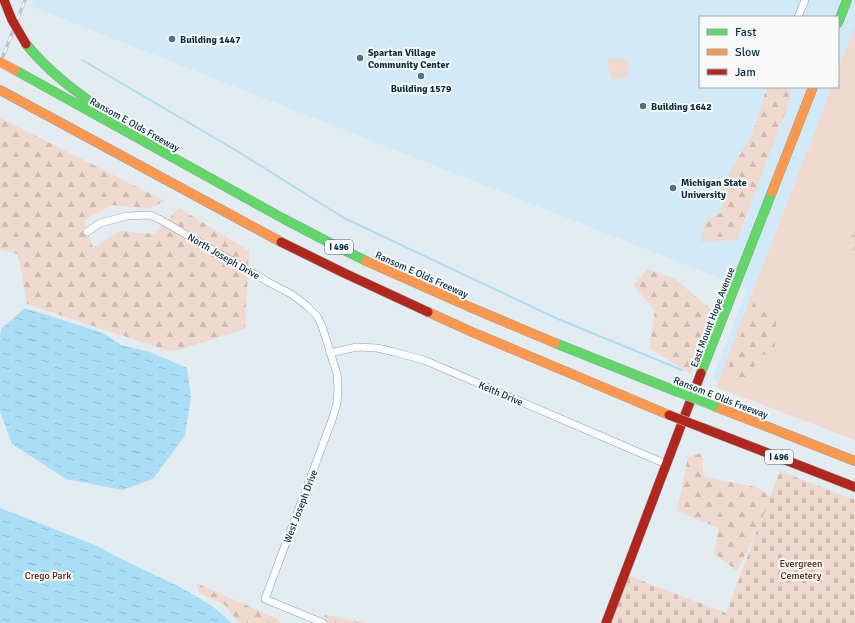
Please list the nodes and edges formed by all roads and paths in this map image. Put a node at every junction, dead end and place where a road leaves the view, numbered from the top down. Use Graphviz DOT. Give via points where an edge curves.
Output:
graph roads {
  1 [pos="4,0"];
  2 [pos="805,0"];
  3 [pos="847,0"];
  4 [pos="798,16"];
  5 [pos="839,20"];
  6 [pos="0,62"];
  7 [pos="813,88"];
  8 [pos="3,91"];
  9 [pos="160,151"];
  10 [pos="87,232"];
  11 [pos="330,353"];
  12 [pos="855,461"];
  13 [pos="666,464"];
  14 [pos="855,487"];
  15 [pos="323,623"];
  16 [pos="606,623"];
  1 -- 9 [label="main road, bridge" via="26,44 46,67 62,82"];
  2 -- 4 [label="street"];
  3 -- 5 [label="main road"];
  6 -- 9 [label="main road, Ransom E Olds Freeway / I 496, bridge"];
  7 -- 13 [label="main road, East Mount Hope Avenue"];
  8 -- 14 [label="main road, I 496, bridge" via="344,274 472,332 669,415"];
  9 -- 12 [label="main road, Ransom E Olds Freeway / I 496, bridge" via="389,272 531,334"];
  10 -- 11 [label="street, North Joseph Drive" via="100,223 127,216 150,215 161,220 293,295 307,306 322,326"];
  11 -- 13 [label="street, Keith Drive" via="357,347 377,348 424,360"];
  11 -- 15 [label="street, West Joseph Drive" via="337,374 337,403 265,599"];
  13 -- 16 [label="main road, East Mount Hope Avenue"];
}
